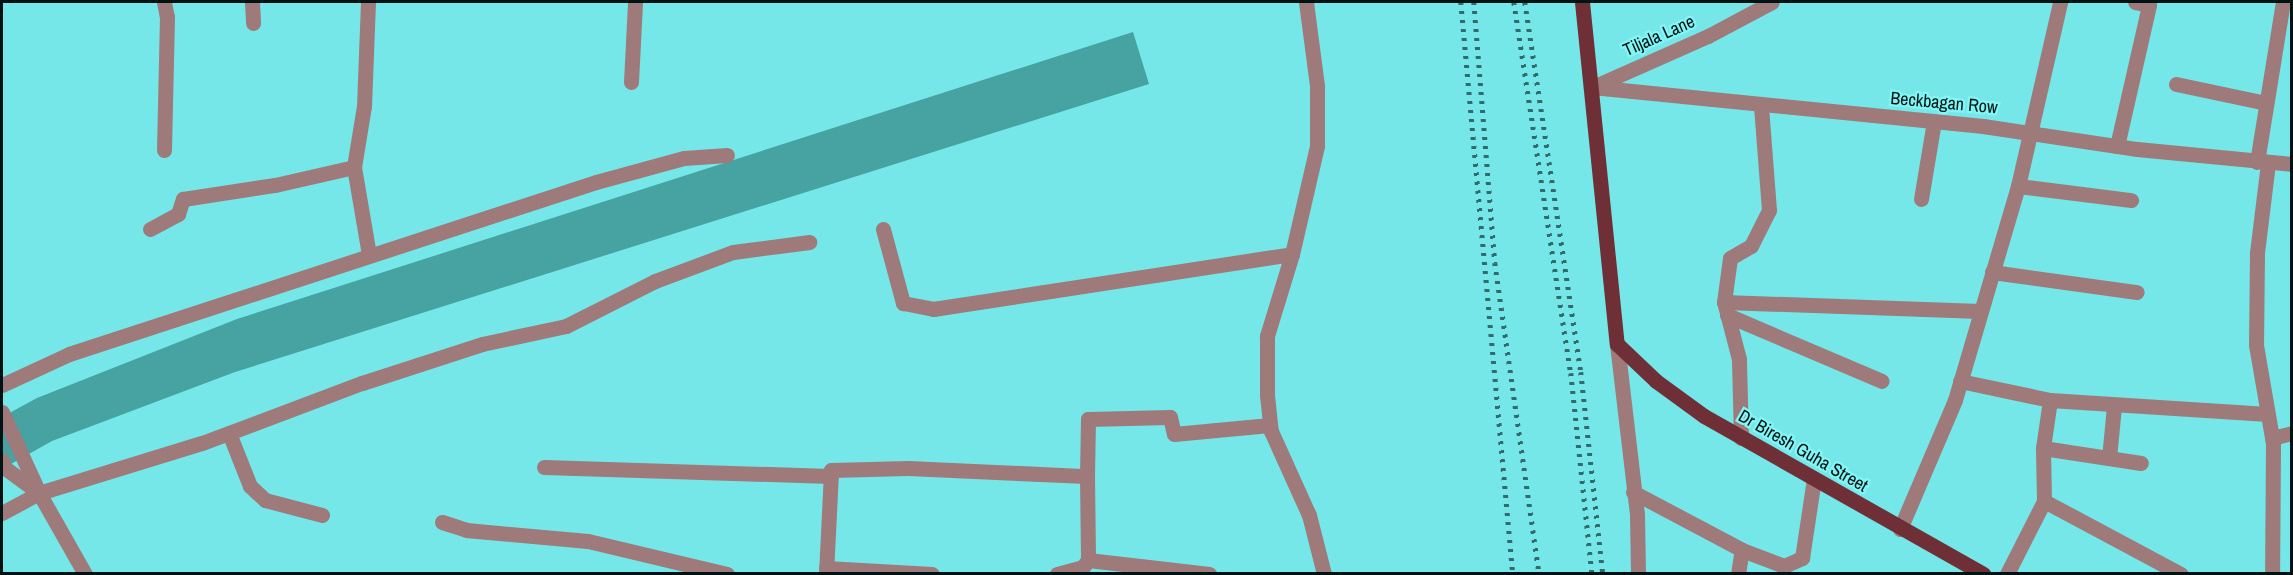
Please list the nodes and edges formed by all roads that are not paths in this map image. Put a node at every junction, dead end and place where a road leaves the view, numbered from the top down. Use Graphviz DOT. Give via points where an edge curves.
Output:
graph roads {
  1 [pos="164,2"];
  2 [pos="252,2"];
  3 [pos="368,2"];
  4 [pos="635,2"];
  5 [pos="1305,2"];
  6 [pos="1582,2"];
  7 [pos="1772,2"];
  8 [pos="2060,2"];
  9 [pos="2135,2"];
  10 [pos="2283,2"];
  11 [pos="1745,8"];
  12 [pos="253,23"];
  13 [pos="631,82"];
  14 [pos="2176,84"];
  15 [pos="1592,87"];
  16 [pos="2266,103"];
  17 [pos="1761,106"];
  18 [pos="1934,121"];
  19 [pos="2030,132"];
  20 [pos="2117,146"];
  21 [pos="164,150"];
  22 [pos="728,155"];
  23 [pos="2263,163"];
  24 [pos="2292,164"];
  25 [pos="354,167"];
  26 [pos="2018,186"];
  27 [pos="1922,199"];
  28 [pos="2131,200"];
  29 [pos="150,229"];
  30 [pos="883,229"];
  31 [pos="809,243"];
  32 [pos="1292,254"];
  33 [pos="369,255"];
  34 [pos="1992,272"];
  35 [pos="2137,292"];
  36 [pos="1725,308"];
  37 [pos="1980,311"];
  38 [pos="1617,344"];
  39 [pos="1882,381"];
  40 [pos="1960,381"];
  41 [pos="2,385"];
  42 [pos="2050,400"];
  43 [pos="2114,406"];
  44 [pos="3,414"];
  45 [pos="2268,414"];
  46 [pos="1270,425"];
  47 [pos="229,433"];
  48 [pos="2292,433"];
  49 [pos="1742,438"];
  50 [pos="2272,438"];
  51 [pos="2043,448"];
  52 [pos="2109,459"];
  53 [pos="2141,463"];
  54 [pos="3,464"];
  55 [pos="544,467"];
  56 [pos="831,476"];
  57 [pos="1087,476"];
  58 [pos="1814,479"];
  59 [pos="1633,492"];
  60 [pos="39,493"];
  61 [pos="2044,501"];
  62 [pos="2,513"];
  63 [pos="321,515"];
  64 [pos="442,522"];
  65 [pos="1900,529"];
  66 [pos="1742,550"];
  67 [pos="1088,560"];
  68 [pos="826,571"];
  69 [pos="85,573"];
  70 [pos="727,573"];
  71 [pos="932,573"];
  72 [pos="1057,573"];
  73 [pos="1209,573"];
  74 [pos="1324,573"];
  75 [pos="1638,573"];
  76 [pos="1738,573"];
  77 [pos="1983,573"];
  78 [pos="2007,573"];
  79 [pos="2181,573"];
  80 [pos="2272,573"];
  1 -- 21 [label="street"];
  2 -- 12 [label="street"];
  3 -- 25 [label="street" via="364,106"];
  4 -- 13 [label="street"];
  5 -- 32 [label="street" via="1315,58 1317,146"];
  6 -- 15 [label="main road"];
  7 -- 11 [label="street, Tiljala Lane"];
  8 -- 19 [label="street"];
  9 -- 20 [label="street" via="2149,5"];
  10 -- 16 [label="street"];
  11 -- 15 [label="street, Tiljala Lane" via="1708,36"];
  14 -- 16 [label="street"];
  15 -- 17 [label="street, Beckbagan Row"];
  15 -- 38 [label="main road"];
  16 -- 23 [label="street"];
  17 -- 18 [label="street, Beckbagan Row"];
  17 -- 36 [label="street" via="1769,210 1750,246 1730,258"];
  18 -- 19 [label="street, Beckbagan Row"];
  18 -- 27 [label="street"];
  19 -- 20 [label="street, Beckbagan Row"];
  19 -- 26 [label="street"];
  20 -- 23 [label="street, Beckbagan Row"];
  22 -- 33 [label="street" via="684,158 596,182"];
  23 -- 24 [label="street, Beckbagan Row"];
  23 -- 45 [label="street" via="2256,345"];
  25 -- 29 [label="street" via="275,185 183,199 178,214"];
  25 -- 33 [label="street"];
  26 -- 28 [label="street"];
  26 -- 34 [label="street"];
  30 -- 32 [label="street" via="903,303 933,309"];
  31 -- 47 [label="street" via="733,252 655,281 566,326 482,344 362,383"];
  32 -- 46 [label="street" via="1267,336"];
  33 -- 41 [label="street" via="69,354"];
  34 -- 35 [label="street"];
  34 -- 37 [label="street"];
  36 -- 37 [label="street"];
  36 -- 39 [label="street"];
  36 -- 49 [label="street" via="1739,359"];
  37 -- 40 [label="street"];
  38 -- 49 [label="main road, Dr Biresh Guha Street" via="1656,381"];
  38 -- 59 [label="street"];
  40 -- 42 [label="street"];
  40 -- 65 [label="street"];
  42 -- 43 [label="street"];
  42 -- 51 [label="street"];
  43 -- 45 [label="street"];
  43 -- 52 [label="street"];
  44 -- 60 [label="street"];
  45 -- 50 [label="street"];
  46 -- 57 [label="street" via="1174,434 1170,417 1088,419"];
  46 -- 74 [label="street" via="1281,460 1309,515"];
  47 -- 60 [label="street"];
  47 -- 63 [label="street" via="250,486 265,500"];
  48 -- 50 [label="street"];
  49 -- 58 [label="main road, Dr Biresh Guha Street"];
  50 -- 80 [label="street"];
  51 -- 52 [label="street"];
  51 -- 61 [label="street"];
  52 -- 53 [label="street"];
  54 -- 60 [label="street"];
  55 -- 56 [label="street"];
  56 -- 57 [label="street" via="831,470 908,468"];
  56 -- 68 [label="street"];
  57 -- 67 [label="street"];
  58 -- 65 [label="main road, Dr Biresh Guha Street"];
  58 -- 66 [label="street" via="1802,558 1784,566"];
  59 -- 66 [label="street"];
  59 -- 75 [label="street"];
  60 -- 62 [label="street"];
  60 -- 69 [label="street"];
  61 -- 78 [label="street"];
  61 -- 79 [label="street"];
  64 -- 70 [label="street" via="466,530 588,542"];
  65 -- 77 [label="main road, Dr Biresh Guha Street"];
  66 -- 76 [label="street"];
  67 -- 72 [label="street" via="1083,567"];
  67 -- 73 [label="street"];
  68 -- 71 [label="street"];
}
